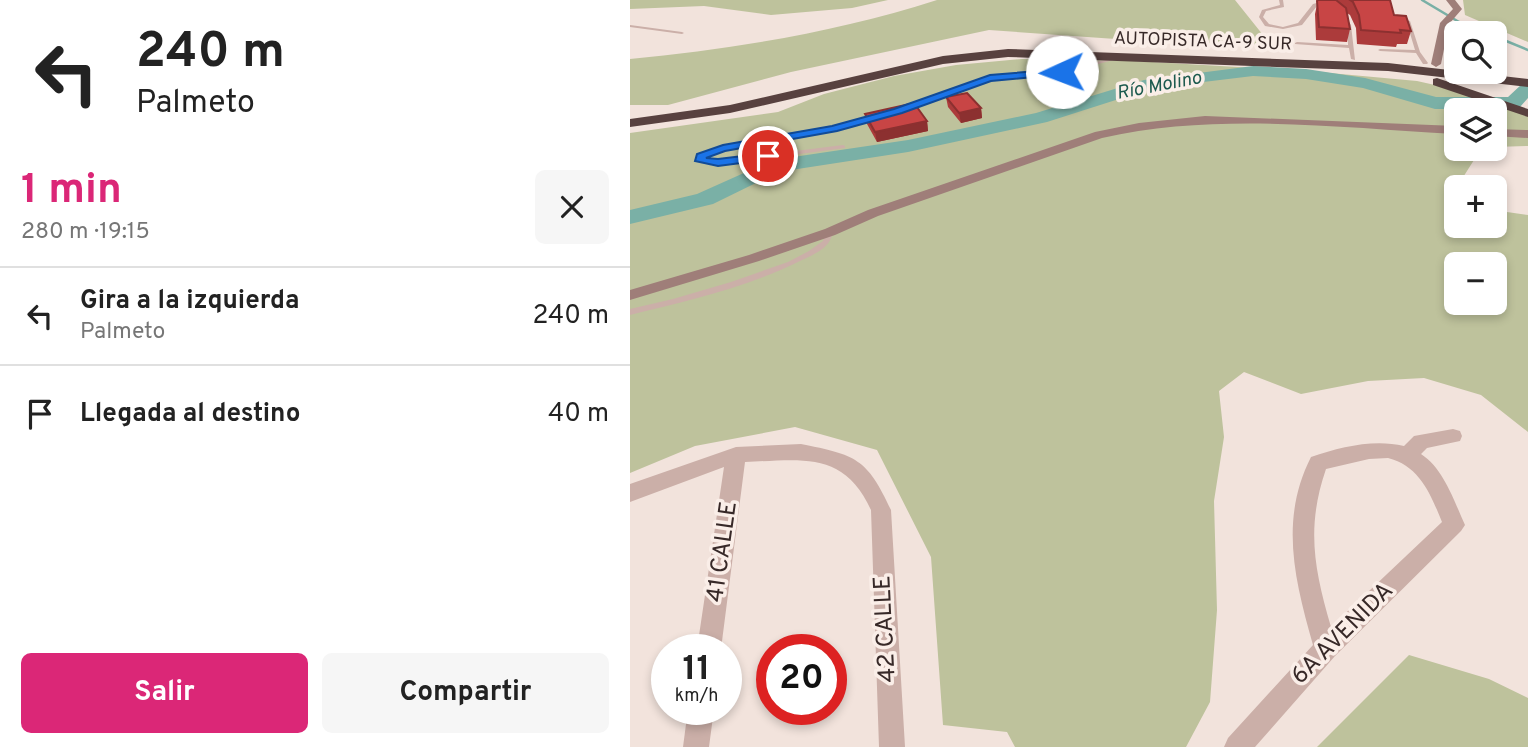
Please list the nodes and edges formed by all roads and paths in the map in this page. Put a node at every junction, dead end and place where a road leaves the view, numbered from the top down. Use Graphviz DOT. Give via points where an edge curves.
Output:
graph roads {
  1 [pos="1281,0"];
  2 [pos="1450,0"];
  3 [pos="1322,1"];
  4 [pos="1331,5"];
  5 [pos="1338,9"];
  6 [pos="1408,21"];
  7 [pos="630,28"];
  8 [pos="682,33"];
  9 [pos="1297,43"];
  10 [pos="1380,50"];
  11 [pos="1008,53"];
  12 [pos="1352,53"];
  13 [pos="1132,56"];
  14 [pos="1426,60"];
  15 [pos="1297,63"];
  16 [pos="1444,64"];
  17 [pos="1079,67"];
  18 [pos="1507,72"];
  19 [pos="1528,74"];
  20 [pos="1528,83"];
  21 [pos="898,111"];
  22 [pos="1526,112"];
  23 [pos="885,114"];
  24 [pos="630,115"];
  25 [pos="630,123"];
  26 [pos="1444,129"];
  27 [pos="1507,133"];
  28 [pos="1528,134"];
  29 [pos="843,146"];
  30 [pos="830,232"];
  31 [pos="630,295"];
  32 [pos="630,313"];
  33 [pos="1453,436"];
  34 [pos="1403,453"];
  35 [pos="736,455"];
  36 [pos="630,493"];
  37 [pos="711,634"];
  38 [pos="1326,649"];
  39 [pos="699,725"];
  40 [pos="696,747"];
  41 [pos="892,747"];
  42 [pos="1237,747"];
  1 -- 3 [label="lane" via="1282,6 1264,10 1261,17 1267,25 1300,24"];
  2 -- 14 [label="main road" via="1458,7"];
  3 -- 4 [label="lane"];
  5 -- 12 [label="lane" via="1352,26"];
  6 -- 14 [label="lane"];
  7 -- 8 [label="lane"];
  9 -- 12 [label="lane"];
  10 -- 14 [label="lane"];
  11 -- 13 [label="highway, AUTOPISTA CA-9 SUR"];
  11 -- 17 [label="lane" via="1063,59"];
  11 -- 25 [label="highway, AUTOPISTA CA-9 SUR" via="943,60 730,109"];
  12 -- 14 [label="highway, AUTOPISTA CA-9 SUR"];
  12 -- 24 [label="highway, AUTOPISTA CA-9 SUR" via="995,47 908,60 730,101"];
  13 -- 15 [label="highway, AUTOPISTA CA-9 SUR"];
  13 -- 17 [label="lane"];
  14 -- 16 [label="highway, AUTOPISTA CA-9 SUR"];
  15 -- 20 [label="highway, AUTOPISTA CA-9 SUR"];
  15 -- 22 [label="highway" via="1400,72"];
  17 -- 21 [label="lane" via="990,78"];
  18 -- 19 [label="highway"];
  23 -- 29 [label="lane" via="723,148 706,153 701,161 718,163"];
  26 -- 30 [label="main road" via="1236,119 1172,121 1099,135"];
  27 -- 28 [label="main road"];
  30 -- 31 [label="main road"];
  30 -- 32 [label="lane" via="827,242 796,260"];
  33 -- 34 [label="street" via="1421,441"];
  34 -- 38 [label="street, 6A AVENIDA" via="1420,462 1443,494 1454,525"];
  34 -- 38 [label="street" via="1363,450 1318,463 1305,495 1300,541"];
  35 -- 36 [label="street"];
  35 -- 37 [label="street, 41 CALLE"];
  35 -- 41 [label="street, 42 CALLE" via="801,452 842,460 869,484 881,510"];
  38 -- 42 [label="street, 6A AVENIDA"];
  39 -- 40 [label="street"];
}
